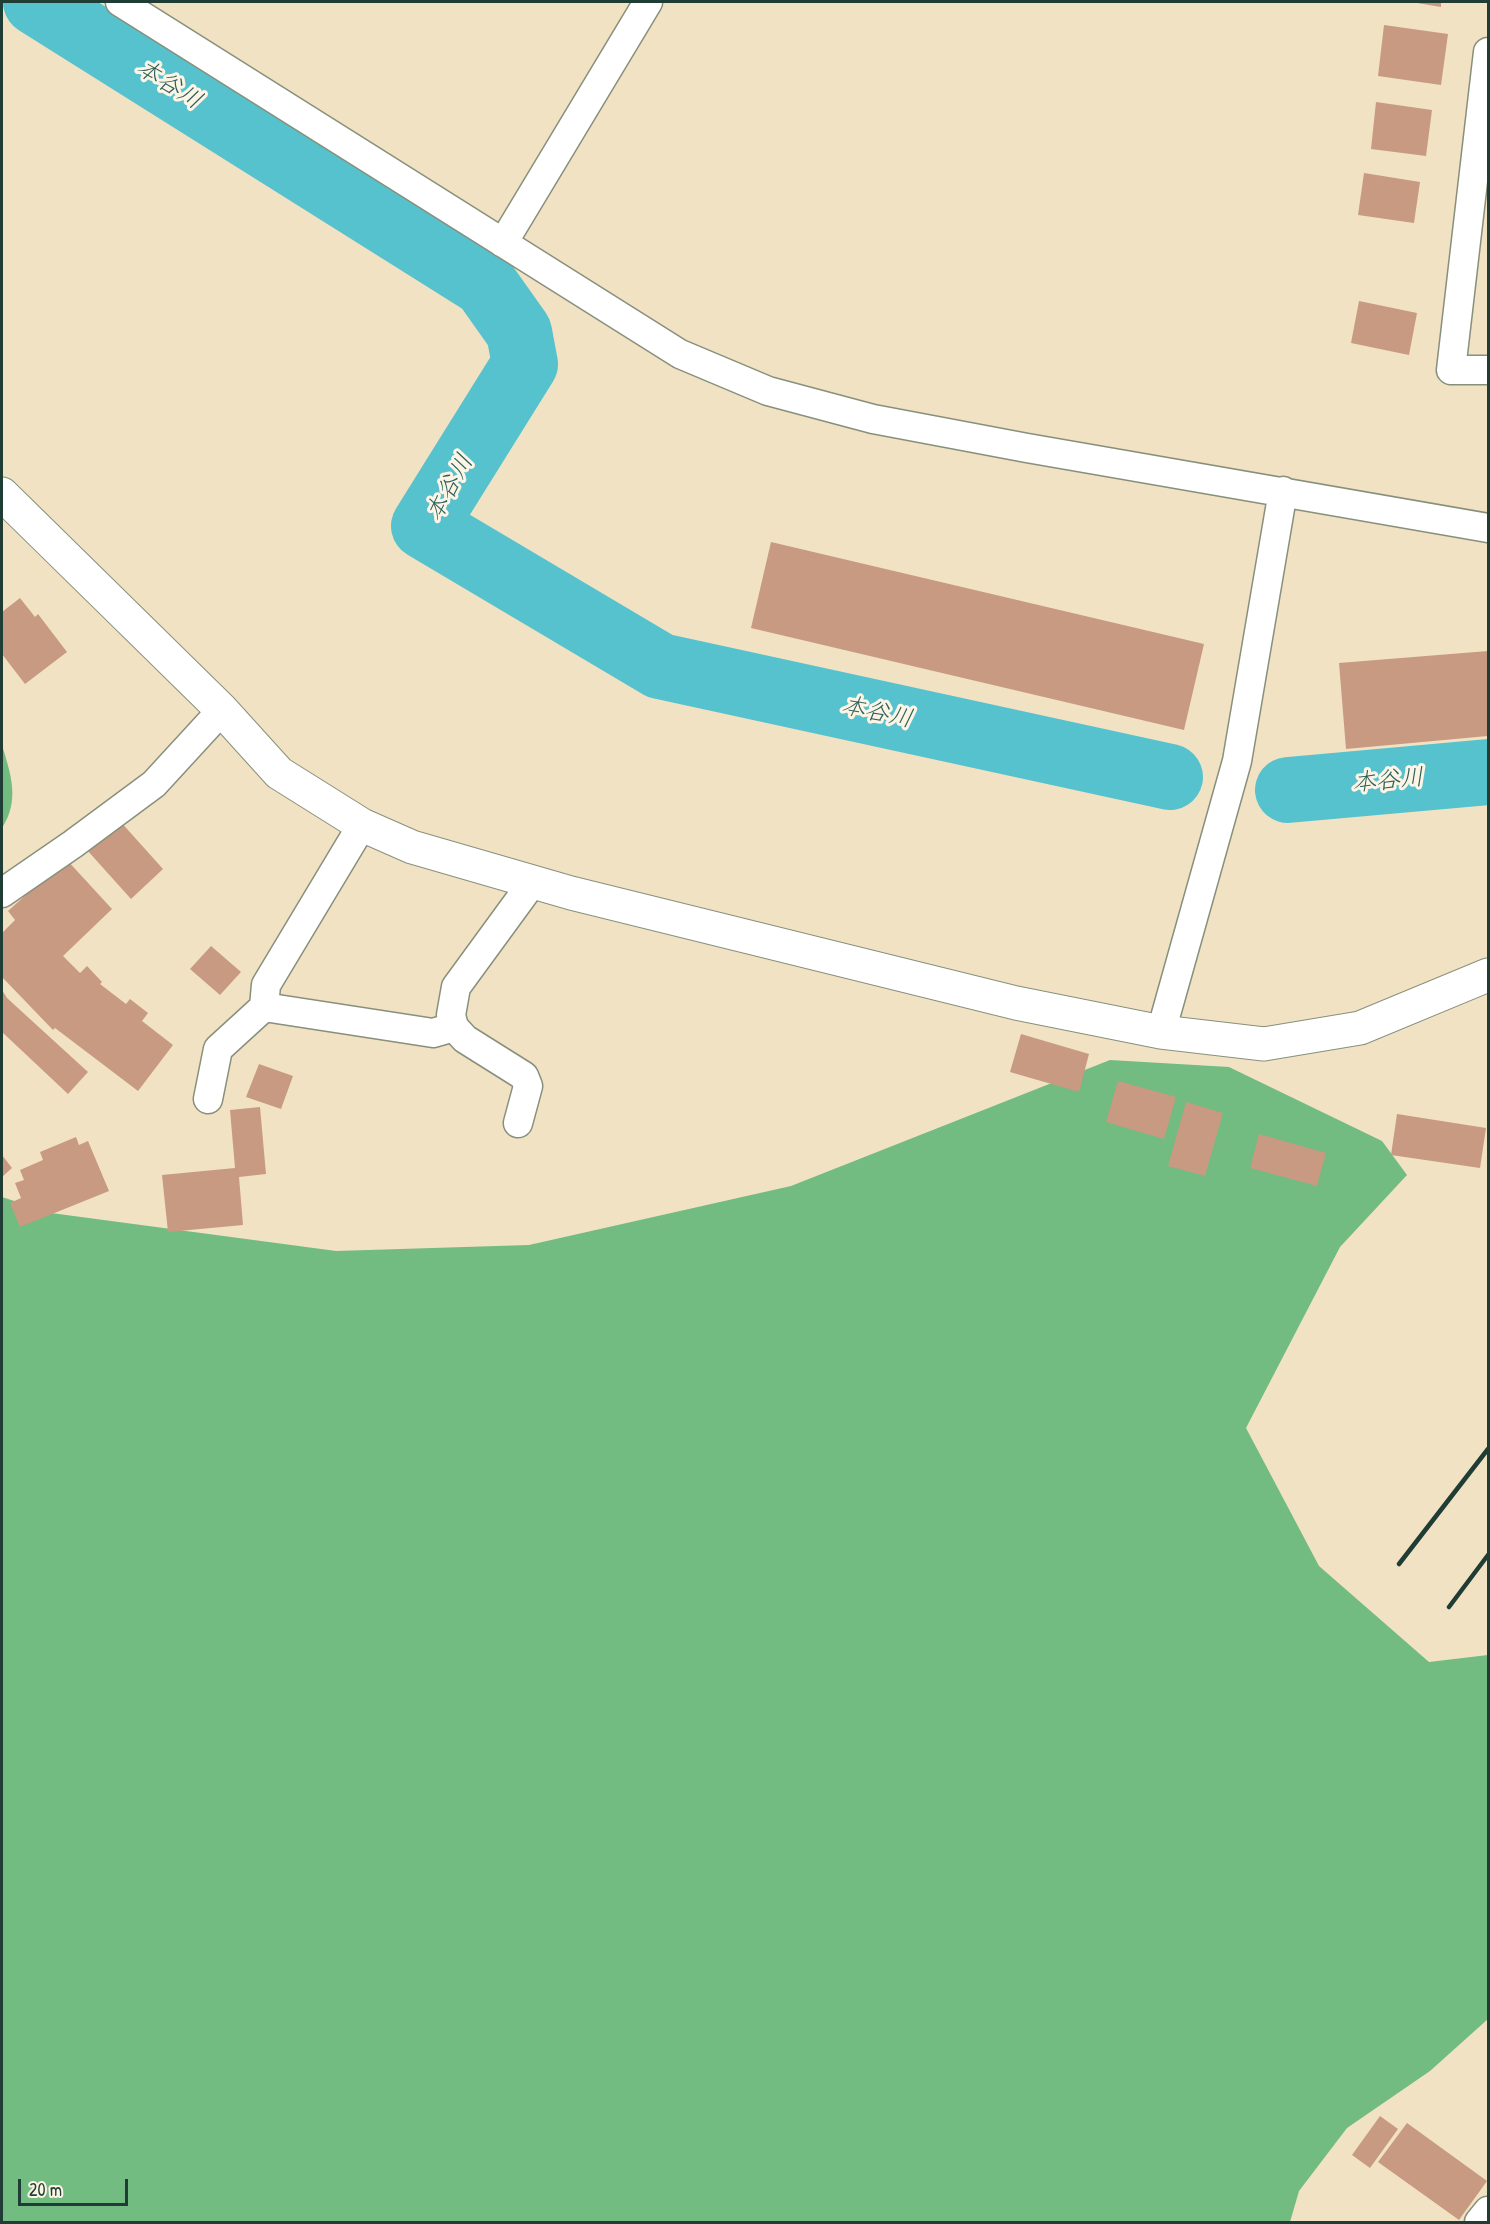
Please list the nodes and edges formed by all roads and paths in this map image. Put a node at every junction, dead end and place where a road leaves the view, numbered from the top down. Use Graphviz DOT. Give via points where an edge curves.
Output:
graph roads {
  1 [pos="120,2"];
  2 [pos="648,2"];
  3 [pos="1488,52"];
  4 [pos="1486,95"];
  5 [pos="503,243"];
  6 [pos="1488,370"];
  7 [pos="1283,491"];
  8 [pos="2,494"];
  9 [pos="1488,528"];
  10 [pos="222,710"];
  11 [pos="362,825"];
  12 [pos="532,883"];
  13 [pos="2,892"];
  14 [pos="1488,975"];
  15 [pos="264,1007"];
  16 [pos="454,1027"];
  17 [pos="1161,1032"];
  18 [pos="208,1099"];
  19 [pos="518,1123"];
  20 [pos="1488,2211"];
  21 [pos="1479,2223"];
  1 -- 5 [label="street"];
  2 -- 5 [label="street"];
  3 -- 4 [label="street"];
  4 -- 6 [label="street" via="1451,370"];
  5 -- 7 [label="street" via="680,354 768,391 873,419"];
  7 -- 9 [label="street"];
  7 -- 17 [label="street" via="1237,761"];
  8 -- 10 [label="street"];
  10 -- 11 [label="street" via="279,773"];
  10 -- 13 [label="street" via="154,783"];
  11 -- 12 [label="street" via="412,847"];
  11 -- 15 [label="street" via="266,985"];
  12 -- 16 [label="street" via="456,987 451,1015"];
  12 -- 17 [label="street" via="1016,1003"];
  14 -- 17 [label="street" via="1360,1028 1264,1044"];
  15 -- 16 [label="street" via="433,1033"];
  15 -- 18 [label="street" via="218,1049"];
  16 -- 19 [label="street" via="465,1039 524,1077 528,1086"];
  20 -- 21 [label="street"];
}
